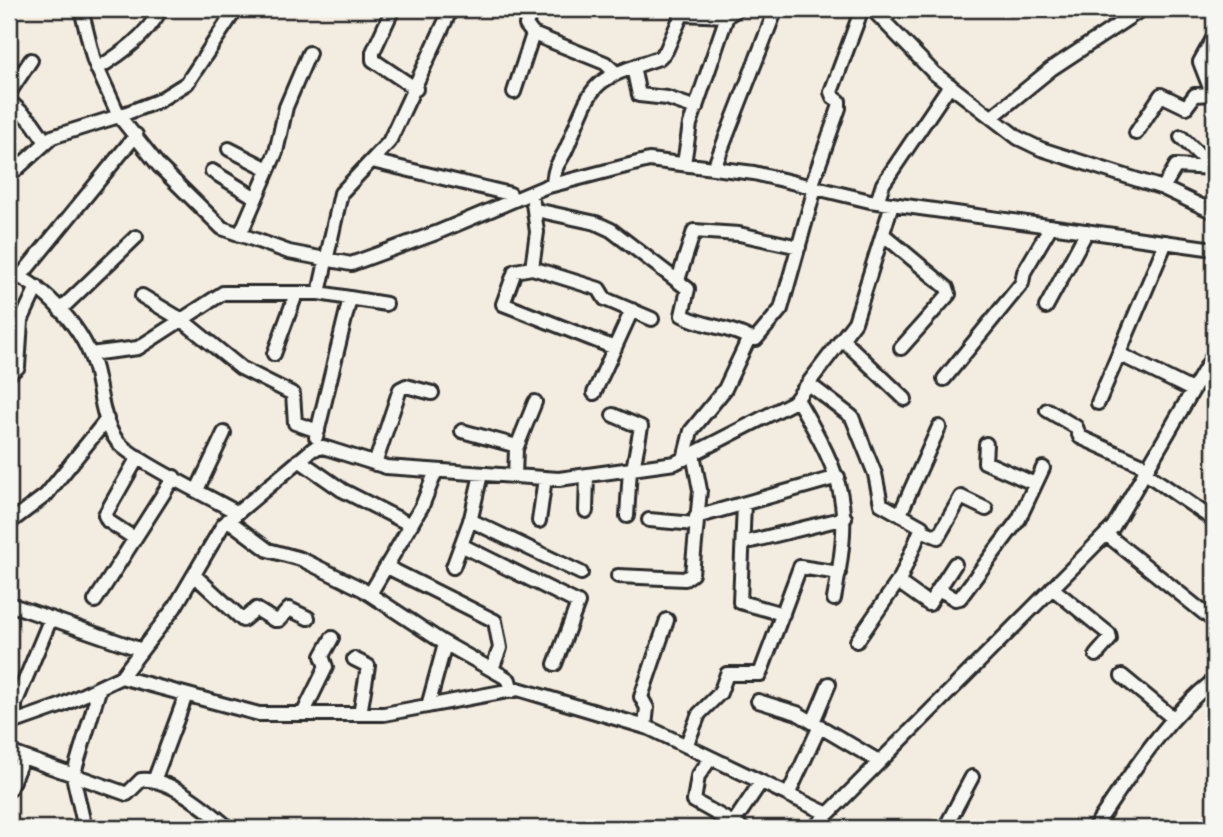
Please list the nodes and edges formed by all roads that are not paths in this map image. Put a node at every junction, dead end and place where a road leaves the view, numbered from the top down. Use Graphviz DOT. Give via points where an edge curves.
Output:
graph roads {
  1 [pos="82,9"];
  2 [pos="161,9"];
  3 [pos="236,9"];
  4 [pos="451,9"];
  5 [pos="531,9"];
  6 [pos="775,9"];
  7 [pos="862,9"];
  8 [pos="872,9"];
  9 [pos="894,9"];
  10 [pos="1142,9"];
  11 [pos="732,12"];
  12 [pos="391,13"];
  13 [pos="883,20"];
  14 [pos="533,34"];
  15 [pos="1214,37"];
  16 [pos="309,53"];
  17 [pos="31,60"];
  18 [pos="633,67"];
  19 [pos="97,69"];
  20 [pos="616,73"];
  21 [pos="950,85"];
  22 [pos="416,89"];
  23 [pos="513,92"];
  24 [pos="9,93"];
  25 [pos="1213,96"];
  26 [pos="9,101"];
  27 [pos="696,108"];
  28 [pos="119,116"];
  29 [pos="992,117"];
  30 [pos="1136,133"];
  31 [pos="136,135"];
  32 [pos="1181,137"];
  33 [pos="46,142"];
  34 [pos="229,149"];
  35 [pos="372,161"];
  36 [pos="684,164"];
  37 [pos="714,168"];
  38 [pos="1214,168"];
  39 [pos="268,169"];
  40 [pos="212,171"];
  41 [pos="9,176"];
  42 [pos="553,184"];
  43 [pos="813,187"];
  44 [pos="1163,188"];
  45 [pos="530,193"];
  46 [pos="256,198"];
  47 [pos="509,202"];
  48 [pos="877,202"];
  49 [pos="892,204"];
  50 [pos="536,210"];
  51 [pos="1214,212"];
  52 [pos="1051,226"];
  53 [pos="1087,231"];
  54 [pos="240,235"];
  55 [pos="884,235"];
  56 [pos="136,237"];
  57 [pos="1166,242"];
  58 [pos="799,247"];
  59 [pos="1214,249"];
  60 [pos="327,260"];
  61 [pos="532,268"];
  62 [pos="14,274"];
  63 [pos="678,280"];
  64 [pos="37,286"];
  65 [pos="319,293"];
  66 [pos="296,294"];
  67 [pos="142,296"];
  68 [pos="350,298"];
  69 [pos="386,304"];
  70 [pos="1046,307"];
  71 [pos="60,310"];
  72 [pos="632,310"];
  73 [pos="652,319"];
  74 [pos="15,320"];
  75 [pos="182,320"];
  76 [pos="749,338"];
  77 [pos="843,340"];
  78 [pos="615,348"];
  79 [pos="901,348"];
  80 [pos="90,354"];
  81 [pos="274,354"];
  82 [pos="1119,354"];
  83 [pos="1214,354"];
  84 [pos="9,374"];
  85 [pos="944,379"];
  86 [pos="809,384"];
  87 [pos="1192,390"];
  88 [pos="432,393"];
  89 [pos="594,393"];
  90 [pos="797,399"];
  91 [pos="905,399"];
  92 [pos="535,402"];
  93 [pos="1098,403"];
  94 [pos="1047,410"];
  95 [pos="613,415"];
  96 [pos="107,419"];
  97 [pos="939,427"];
  98 [pos="318,431"];
  99 [pos="462,431"];
  100 [pos="225,433"];
  101 [pos="986,444"];
  102 [pos="517,446"];
  103 [pos="317,448"];
  104 [pos="138,457"];
  105 [pos="689,457"];
  106 [pos="299,460"];
  107 [pos="374,464"];
  108 [pos="1043,468"];
  109 [pos="631,469"];
  110 [pos="1146,470"];
  111 [pos="436,471"];
  112 [pos="481,474"];
  113 [pos="587,475"];
  114 [pos="515,476"];
  115 [pos="174,477"];
  116 [pos="838,477"];
  117 [pos="545,478"];
  118 [pos="1035,484"];
  119 [pos="197,490"];
  120 [pos="744,504"];
  121 [pos="986,509"];
  122 [pos="586,511"];
  123 [pos="900,514"];
  124 [pos="232,516"];
  125 [pos="627,516"];
  126 [pos="845,518"];
  127 [pos="470,520"];
  128 [pos="649,520"];
  129 [pos="1214,520"];
  130 [pos="10,521"];
  131 [pos="539,521"];
  132 [pos="695,521"];
  133 [pos="411,525"];
  134 [pos="921,530"];
  135 [pos="1106,534"];
  136 [pos="134,538"];
  137 [pos="743,542"];
  138 [pos="461,545"];
  139 [pos="954,564"];
  140 [pos="387,567"];
  141 [pos="453,568"];
  142 [pos="581,573"];
  143 [pos="839,573"];
  144 [pos="194,575"];
  145 [pos="618,576"];
  146 [pos="898,582"];
  147 [pos="1052,588"];
  148 [pos="939,589"];
  149 [pos="370,594"];
  150 [pos="834,599"];
  151 [pos="95,601"];
  152 [pos="9,604"];
  153 [pos="783,614"];
  154 [pos="51,618"];
  155 [pos="307,618"];
  156 [pos="667,620"];
  157 [pos="1214,621"];
  158 [pos="332,638"];
  159 [pos="857,641"];
  160 [pos="445,644"];
  161 [pos="139,649"];
  162 [pos="1096,655"];
  163 [pos="354,660"];
  164 [pos="555,664"];
  165 [pos="492,669"];
  166 [pos="1122,676"];
  167 [pos="121,677"];
  168 [pos="1214,680"];
  169 [pos="829,684"];
  170 [pos="100,687"];
  171 [pos="512,691"];
  172 [pos="186,695"];
  173 [pos="758,701"];
  174 [pos="428,706"];
  175 [pos="303,714"];
  176 [pos="359,714"];
  177 [pos="1173,718"];
  178 [pos="12,723"];
  179 [pos="816,724"];
  180 [pos="645,726"];
  181 [pos="686,746"];
  182 [pos="9,752"];
  183 [pos="711,758"];
  184 [pos="22,759"];
  185 [pos="880,762"];
  186 [pos="73,776"];
  187 [pos="972,777"];
  188 [pos="153,781"];
  189 [pos="761,782"];
  190 [pos="9,790"];
  191 [pos="788,795"];
  192 [pos="828,814"];
  193 [pos="738,825"];
  194 [pos="85,828"];
  195 [pos="229,828"];
  196 [pos="817,828"];
  197 [pos="944,828"];
  198 [pos="1094,828"];
  1 -- 19 [label="street"];
  2 -- 19 [label="street" via="130,47"];
  3 -- 28 [label="street" via="187,83 158,101"];
  4 -- 22 [label="street"];
  5 -- 14 [label="street" via="526,25"];
  6 -- 37 [label="street"];
  7 -- 43 [label="street" via="831,92 839,108"];
  8 -- 13 [label="street"];
  9 -- 13 [label="street"];
  10 -- 29 [label="street" via="1051,69"];
  11 -- 18 [label="street" via="682,14 663,55"];
  11 -- 27 [label="street"];
  12 -- 22 [label="street" via="373,60"];
  13 -- 21 [label="street"];
  14 -- 20 [label="street" via="605,63"];
  14 -- 23 [label="street"];
  15 -- 25 [label="street" via="1200,62"];
  16 -- 39 [label="street" via="286,107"];
  17 -- 24 [label="street"];
  18 -- 20 [label="street"];
  18 -- 27 [label="street" via="638,94 667,97"];
  19 -- 28 [label="street"];
  20 -- 42 [label="street" via="600,81 589,95 556,163"];
  21 -- 29 [label="street"];
  21 -- 48 [label="street" via="891,172"];
  22 -- 35 [label="street" via="390,142"];
  25 -- 30 [label="street" via="1195,95 1186,107 1161,95"];
  26 -- 33 [label="street" via="33,122"];
  27 -- 36 [label="street"];
  28 -- 31 [label="street"];
  28 -- 33 [label="street" via="52,136"];
  29 -- 44 [label="street" via="1041,149"];
  31 -- 54 [label="street" via="159,166 222,228"];
  31 -- 62 [label="street"];
  32 -- 38 [label="street"];
  33 -- 41 [label="street"];
  34 -- 39 [label="street"];
  35 -- 47 [label="street" via="510,194"];
  35 -- 60 [label="street" via="341,193"];
  36 -- 37 [label="street"];
  36 -- 42 [label="street" via="649,160"];
  37 -- 43 [label="street"];
  38 -- 44 [label="street" via="1176,166"];
  39 -- 46 [label="street"];
  40 -- 46 [label="street"];
  42 -- 45 [label="street"];
  43 -- 48 [label="street"];
  43 -- 58 [label="street"];
  44 -- 51 [label="street"];
  45 -- 47 [label="street"];
  45 -- 50 [label="street"];
  46 -- 54 [label="street"];
  47 -- 60 [label="street" via="351,264"];
  48 -- 49 [label="street"];
  49 -- 52 [label="street"];
  49 -- 55 [label="street"];
  50 -- 61 [label="street"];
  50 -- 63 [label="street" via="611,230"];
  52 -- 53 [label="street"];
  52 -- 85 [label="street" via="1024,272 1023,283"];
  53 -- 57 [label="street"];
  53 -- 70 [label="street"];
  54 -- 60 [label="street"];
  55 -- 77 [label="street" via="857,317"];
  55 -- 79 [label="street" via="949,294"];
  56 -- 71 [label="street"];
  57 -- 59 [label="street"];
  57 -- 82 [label="street"];
  58 -- 63 [label="street" via="739,234 694,231"];
  58 -- 76 [label="street" via="781,309 756,339"];
  60 -- 65 [label="street"];
  61 -- 72 [label="street" via="599,289 605,299"];
  61 -- 78 [label="street" via="515,271 503,304"];
  62 -- 64 [label="street"];
  63 -- 76 [label="street" via="689,292 682,315"];
  64 -- 71 [label="street"];
  64 -- 74 [label="street"];
  65 -- 66 [label="street"];
  65 -- 68 [label="street"];
  66 -- 75 [label="street" via="223,293"];
  66 -- 81 [label="street"];
  67 -- 75 [label="street"];
  68 -- 69 [label="street"];
  68 -- 98 [label="street"];
  71 -- 80 [label="street"];
  72 -- 73 [label="street"];
  72 -- 78 [label="street"];
  74 -- 84 [label="street" via="19,364"];
  75 -- 80 [label="street" via="138,348"];
  75 -- 98 [label="street" via="241,368 293,394 295,423"];
  76 -- 105 [label="street" via="725,389 691,431"];
  77 -- 86 [label="street"];
  77 -- 91 [label="street"];
  78 -- 89 [label="street"];
  80 -- 96 [label="street"];
  82 -- 87 [label="street"];
  82 -- 93 [label="street"];
  83 -- 87 [label="street"];
  86 -- 90 [label="street"];
  86 -- 123 [label="street" via="852,418 875,474 881,504"];
  87 -- 110 [label="street"];
  88 -- 107 [label="street" via="406,386 400,389"];
  90 -- 105 [label="street"];
  90 -- 116 [label="street"];
  92 -- 102 [label="street"];
  94 -- 110 [label="street" via="1076,428 1080,438"];
  95 -- 109 [label="street" via="641,428"];
  96 -- 104 [label="street" via="120,444"];
  96 -- 130 [label="street" via="46,495"];
  97 -- 123 [label="street"];
  98 -- 103 [label="street"];
  99 -- 102 [label="street"];
  100 -- 119 [label="street"];
  101 -- 118 [label="street" via="985,462"];
  102 -- 114 [label="street"];
  103 -- 106 [label="street"];
  103 -- 107 [label="street"];
  104 -- 115 [label="street"];
  104 -- 136 [label="street" via="106,515"];
  105 -- 109 [label="street"];
  105 -- 132 [label="street" via="700,491"];
  106 -- 124 [label="street"];
  106 -- 133 [label="street" via="342,490"];
  107 -- 111 [label="street"];
  108 -- 118 [label="street"];
  109 -- 113 [label="street"];
  109 -- 125 [label="street"];
  110 -- 129 [label="street"];
  110 -- 135 [label="street"];
  111 -- 112 [label="street"];
  111 -- 133 [label="street"];
  112 -- 114 [label="street"];
  112 -- 127 [label="street"];
  113 -- 117 [label="street"];
  113 -- 122 [label="street"];
  114 -- 117 [label="street"];
  115 -- 119 [label="street"];
  115 -- 136 [label="street"];
  116 -- 120 [label="street"];
  116 -- 126 [label="street"];
  117 -- 131 [label="street"];
  118 -- 148 [label="street" via="1018,519 960,598"];
  119 -- 124 [label="street"];
  120 -- 132 [label="street"];
  120 -- 137 [label="street"];
  121 -- 134 [label="street" via="961,497 938,537"];
  123 -- 134 [label="street" via="920,524"];
  124 -- 144 [label="street"];
  124 -- 149 [label="street" via="268,550 301,559"];
  126 -- 137 [label="street"];
  126 -- 143 [label="street"];
  127 -- 138 [label="street"];
  127 -- 142 [label="street"];
  128 -- 132 [label="street"];
  132 -- 145 [label="street" via="690,577"];
  133 -- 140 [label="street"];
  134 -- 146 [label="street"];
  135 -- 147 [label="street"];
  135 -- 157 [label="street"];
  136 -- 151 [label="street"];
  137 -- 153 [label="street" via="740,602"];
  138 -- 141 [label="street"];
  138 -- 164 [label="street" via="578,603"];
  139 -- 148 [label="street"];
  140 -- 149 [label="street"];
  140 -- 165 [label="street" via="495,621 500,648"];
  143 -- 150 [label="street"];
  143 -- 153 [label="street" via="800,567"];
  144 -- 155 [label="street" via="243,620 256,609 274,620 289,609"];
  144 -- 161 [label="street" via="175,607"];
  146 -- 148 [label="street" via="929,604"];
  146 -- 159 [label="street"];
  147 -- 162 [label="street" via="1109,634"];
  147 -- 185 [label="street"];
  149 -- 160 [label="street"];
  152 -- 154 [label="street"];
  153 -- 181 [label="street" via="760,674 727,674 720,693 699,714"];
  154 -- 161 [label="street"];
  154 -- 178 [label="street" via="15,704"];
  156 -- 180 [label="street" via="640,696 648,708"];
  158 -- 175 [label="street" via="322,656 326,667"];
  160 -- 165 [label="street"];
  160 -- 174 [label="street"];
  161 -- 167 [label="street"];
  163 -- 176 [label="street" via="368,666"];
  165 -- 171 [label="street" via="509,681"];
  166 -- 177 [label="street"];
  167 -- 170 [label="street"];
  167 -- 172 [label="street"];
  168 -- 177 [label="street"];
  169 -- 179 [label="street"];
  170 -- 178 [label="street"];
  170 -- 186 [label="street"];
  171 -- 174 [label="street"];
  171 -- 180 [label="street"];
  172 -- 175 [label="street" via="259,714"];
  172 -- 188 [label="street"];
  173 -- 179 [label="street" via="786,708"];
  174 -- 176 [label="street" via="384,715"];
  175 -- 176 [label="street"];
  177 -- 198 [label="street"];
  179 -- 185 [label="street"];
  179 -- 191 [label="street"];
  180 -- 181 [label="street"];
  181 -- 183 [label="street"];
  182 -- 184 [label="street"];
  183 -- 189 [label="street"];
  183 -- 193 [label="street" via="698,776 694,801"];
  184 -- 186 [label="street"];
  184 -- 190 [label="street"];
  185 -- 192 [label="street"];
  186 -- 188 [label="street" via="127,794 141,780"];
  186 -- 194 [label="street"];
  187 -- 197 [label="street"];
  188 -- 195 [label="street" via="195,800"];
  189 -- 191 [label="street"];
  189 -- 193 [label="street"];
  191 -- 192 [label="street"];
  192 -- 196 [label="street"];
}
